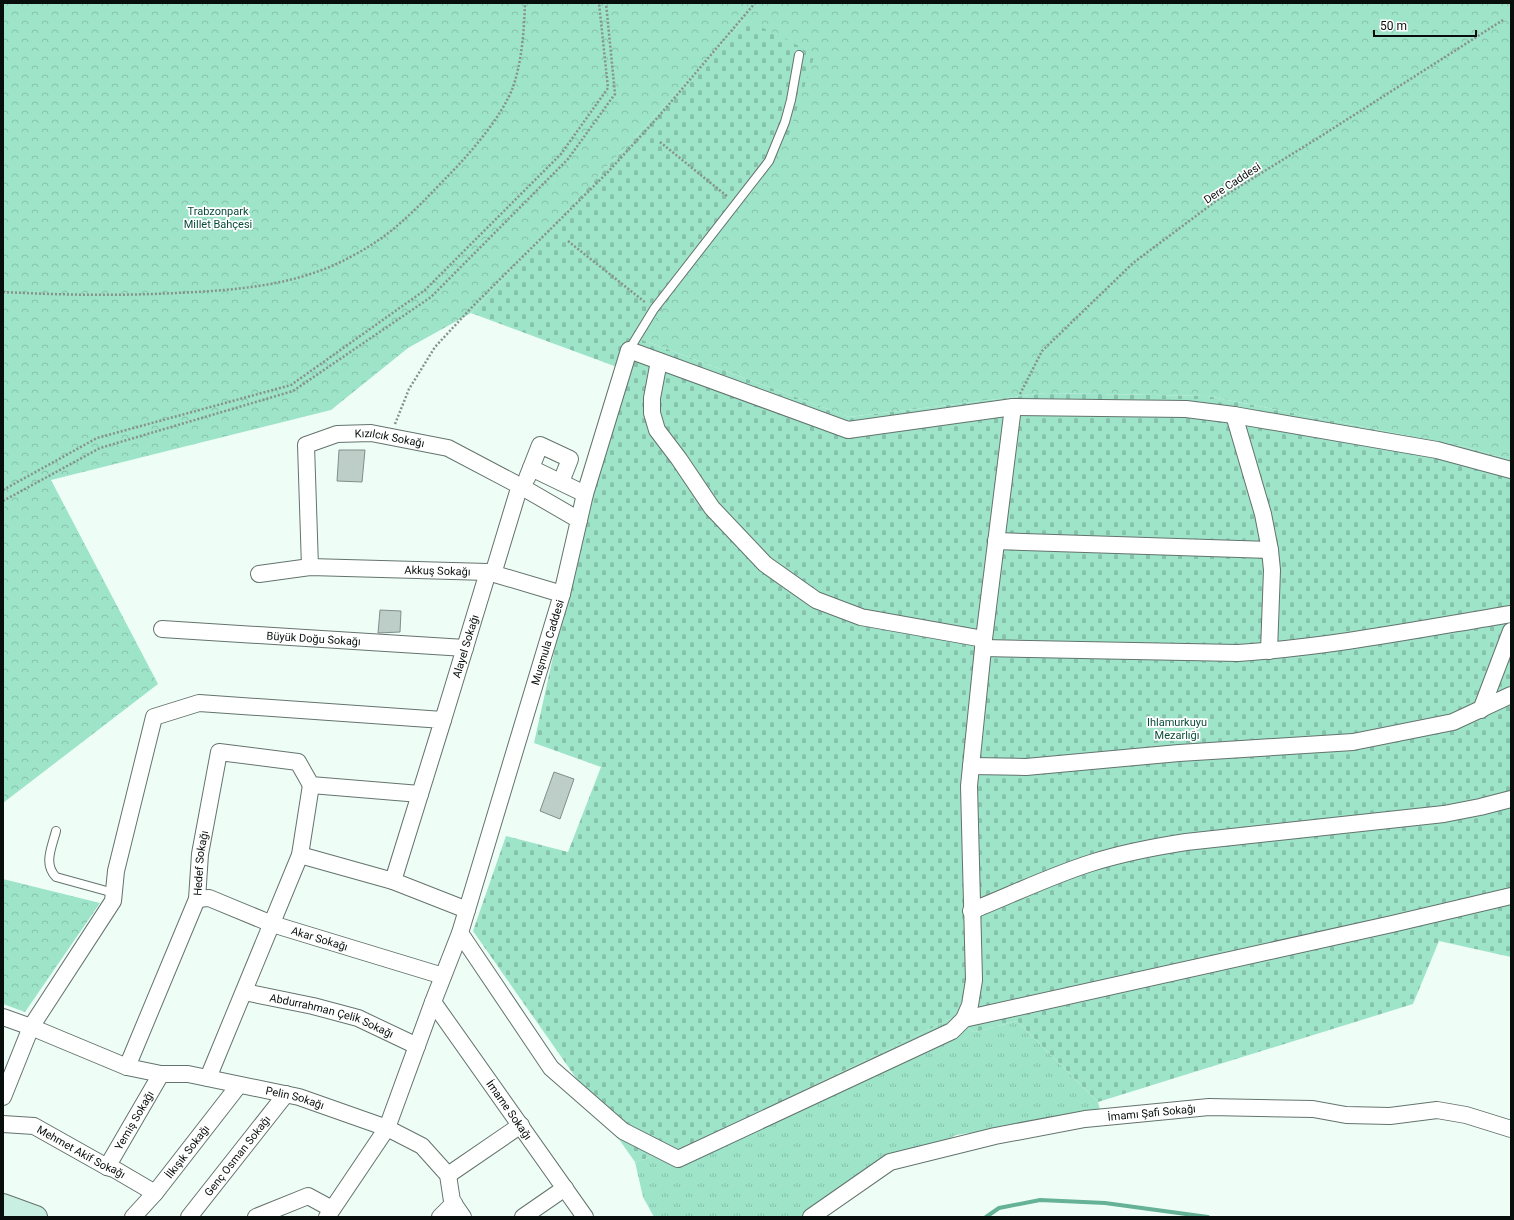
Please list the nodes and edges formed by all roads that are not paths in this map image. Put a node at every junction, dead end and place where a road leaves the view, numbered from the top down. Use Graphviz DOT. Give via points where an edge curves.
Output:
graph roads {
  1 [pos="799,55"];
  2 [pos="629,350"];
  3 [pos="659,361"];
  4 [pos="1013,407"];
  5 [pos="1234,415"];
  6 [pos="531,468"];
  7 [pos="1511,470"];
  8 [pos="561,482"];
  9 [pos="521,486"];
  10 [pos="585,494"];
  11 [pos="578,520"];
  12 [pos="996,541"];
  13 [pos="1270,550"];
  14 [pos="310,567"];
  15 [pos="490,573"];
  16 [pos="260,574"];
  17 [pos="562,594"];
  18 [pos="1511,614"];
  19 [pos="162,629"];
  20 [pos="1511,630"];
  21 [pos="983,644"];
  22 [pos="465,648"];
  23 [pos="1269,651"];
  24 [pos="1511,695"];
  25 [pos="1481,710"];
  26 [pos="444,720"];
  27 [pos="971,766"];
  28 [pos="311,785"];
  29 [pos="420,794"];
  30 [pos="1511,799"];
  31 [pos="56,831"];
  32 [pos="300,854"];
  33 [pos="393,881"];
  34 [pos="114,893"];
  35 [pos="1511,896"];
  36 [pos="197,899"];
  37 [pos="467,910"];
  38 [pos="971,911"];
  39 [pos="272,924"];
  40 [pos="460,933"];
  41 [pos="443,976"];
  42 [pos="244,992"];
  43 [pos="433,1002"];
  44 [pos="3,1017"];
  45 [pos="964,1019"];
  46 [pos="31,1027"];
  47 [pos="417,1046"];
  48 [pos="127,1067"];
  49 [pos="161,1074"];
  50 [pos="208,1078"];
  51 [pos="239,1084"];
  52 [pos="286,1094"];
  53 [pos="3,1097"];
  54 [pos="3,1124"];
  55 [pos="521,1126"];
  56 [pos="387,1128"];
  57 [pos="1511,1129"];
  58 [pos="107,1168"];
  59 [pos="448,1175"];
  60 [pos="565,1188"];
  61 [pos="154,1193"];
  62 [pos="454,1203"];
  63 [pos="3,1205"];
  64 [pos="330,1213"];
  65 [pos="36,1217"];
  66 [pos="133,1217"];
  67 [pos="189,1217"];
  68 [pos="256,1217"];
  69 [pos="440,1217"];
  70 [pos="463,1217"];
  71 [pos="523,1217"];
  72 [pos="585,1217"];
  73 [pos="811,1217"];
  1 -- 2 [label="lane" via="791,100 769,161 654,309"];
  2 -- 3 [label="street"];
  2 -- 10 [label="street, Muşmula Caddesi"];
  3 -- 4 [label="street" via="848,430"];
  3 -- 21 [label="street" via="652,398 652,413 657,430 712,508 765,564 816,600 861,617"];
  4 -- 5 [label="street" via="1186,409"];
  4 -- 12 [label="street"];
  5 -- 7 [label="street" via="1437,450"];
  5 -- 13 [label="street"];
  6 -- 8 [label="street"];
  6 -- 8 [label="street" via="540,445 570,459"];
  6 -- 9 [label="street, Alayel Sokağı"];
  8 -- 10 [label="street"];
  9 -- 11 [label="street, Kızılcık Sokağı"];
  9 -- 14 [label="street, Kızılcık Sokağı" via="448,448 371,433 337,434 306,445"];
  9 -- 15 [label="street, Alayel Sokağı"];
  10 -- 11 [label="street, Muşmula Caddesi"];
  11 -- 17 [label="street, Muşmula Caddesi"];
  12 -- 13 [label="street"];
  12 -- 21 [label="street"];
  13 -- 23 [label="street" via="1272,570"];
  14 -- 15 [label="street, Akkuş Sokağı"];
  14 -- 16 [label="street, Akkuş Sokağı"];
  15 -- 17 [label="street, Akkuş Sokağı"];
  15 -- 22 [label="street, Alayel Sokağı"];
  17 -- 37 [label="street, Muşmula Caddesi"];
  18 -- 23 [label="street" via="1350,641"];
  19 -- 22 [label="street, Büyük Doğu Sokağı"];
  20 -- 25 [label="street"];
  21 -- 23 [label="street" via="1238,653"];
  21 -- 27 [label="street"];
  22 -- 26 [label="street, Alayel Sokağı"];
  24 -- 25 [label="street"];
  25 -- 27 [label="street" via="1453,722 1353,742 1187,752 1026,767"];
  26 -- 29 [label="street, Alayel Sokağı"];
  26 -- 34 [label="street" via="199,703 154,718 116,871"];
  27 -- 38 [label="street"];
  28 -- 29 [label="street"];
  28 -- 32 [label="street"];
  28 -- 36 [label="street, Hedef Sokağı" via="298,762 219,752 200,854"];
  29 -- 33 [label="street, Alayel Sokağı"];
  30 -- 38 [label="street" via="1444,814 1150,848 1090,864"];
  31 -- 34 [label="lane" via="48,863 53,874"];
  32 -- 33 [label="street"];
  32 -- 39 [label="street"];
  33 -- 37 [label="street"];
  34 -- 46 [label="street" via="113,901"];
  35 -- 45 [label="street"];
  36 -- 39 [label="street, Akar Sokağı" via="209,898"];
  36 -- 48 [label="street, Hedef Sokağı"];
  37 -- 40 [label="street, Muşmula Caddesi"];
  38 -- 45 [label="street" via="974,980 970,1005"];
  39 -- 41 [label="street, Akar Sokağı"];
  39 -- 42 [label="street"];
  40 -- 41 [label="street"];
  40 -- 45 [label="street" via="550,1068 623,1131 678,1159 952,1031"];
  41 -- 43 [label="street"];
  42 -- 47 [label="street, Abdurrahman Çelik Sokağı" via="358,1018"];
  42 -- 50 [label="street"];
  43 -- 47 [label="street"];
  43 -- 55 [label="street, İmame Sokağı"];
  44 -- 46 [label="street, Pelin Sokağı"];
  46 -- 48 [label="street, Pelin Sokağı"];
  46 -- 53 [label="street"];
  47 -- 56 [label="street"];
  48 -- 49 [label="street, Pelin Sokağı"];
  49 -- 50 [label="street, Pelin Sokağı" via="188,1074"];
  49 -- 58 [label="street, Yemiş Sokağı"];
  50 -- 51 [label="street, Pelin Sokağı"];
  51 -- 52 [label="street, Pelin Sokağı"];
  51 -- 61 [label="street, İlkışık Sokağı"];
  52 -- 56 [label="street, Pelin Sokağı"];
  52 -- 67 [label="street, Genç Osman Sokağı"];
  54 -- 58 [label="street, Mehmet Akif Sokağı" via="34,1126"];
  55 -- 59 [label="street"];
  55 -- 60 [label="street, İmame Sokağı"];
  56 -- 59 [label="street, Pelin Sokağı" via="422,1146"];
  56 -- 64 [label="street"];
  57 -- 73 [label="street, İmamı Şafi Sokağı" via="1466,1115 1437,1110 1390,1116 1346,1115 1314,1109 1209,1107 1085,1119 994,1136 890,1162"];
  58 -- 61 [label="street, Mehmet Akif Sokağı" via="114,1169"];
  59 -- 62 [label="street"];
  60 -- 71 [label="street"];
  60 -- 72 [label="street, İmame Sokağı"];
  61 -- 66 [label="street, İlkışık Sokağı"];
  62 -- 69 [label="street"];
  62 -- 70 [label="street"];
  63 -- 65 [label="street"];
  64 -- 68 [label="street" via="308,1196"];
}
